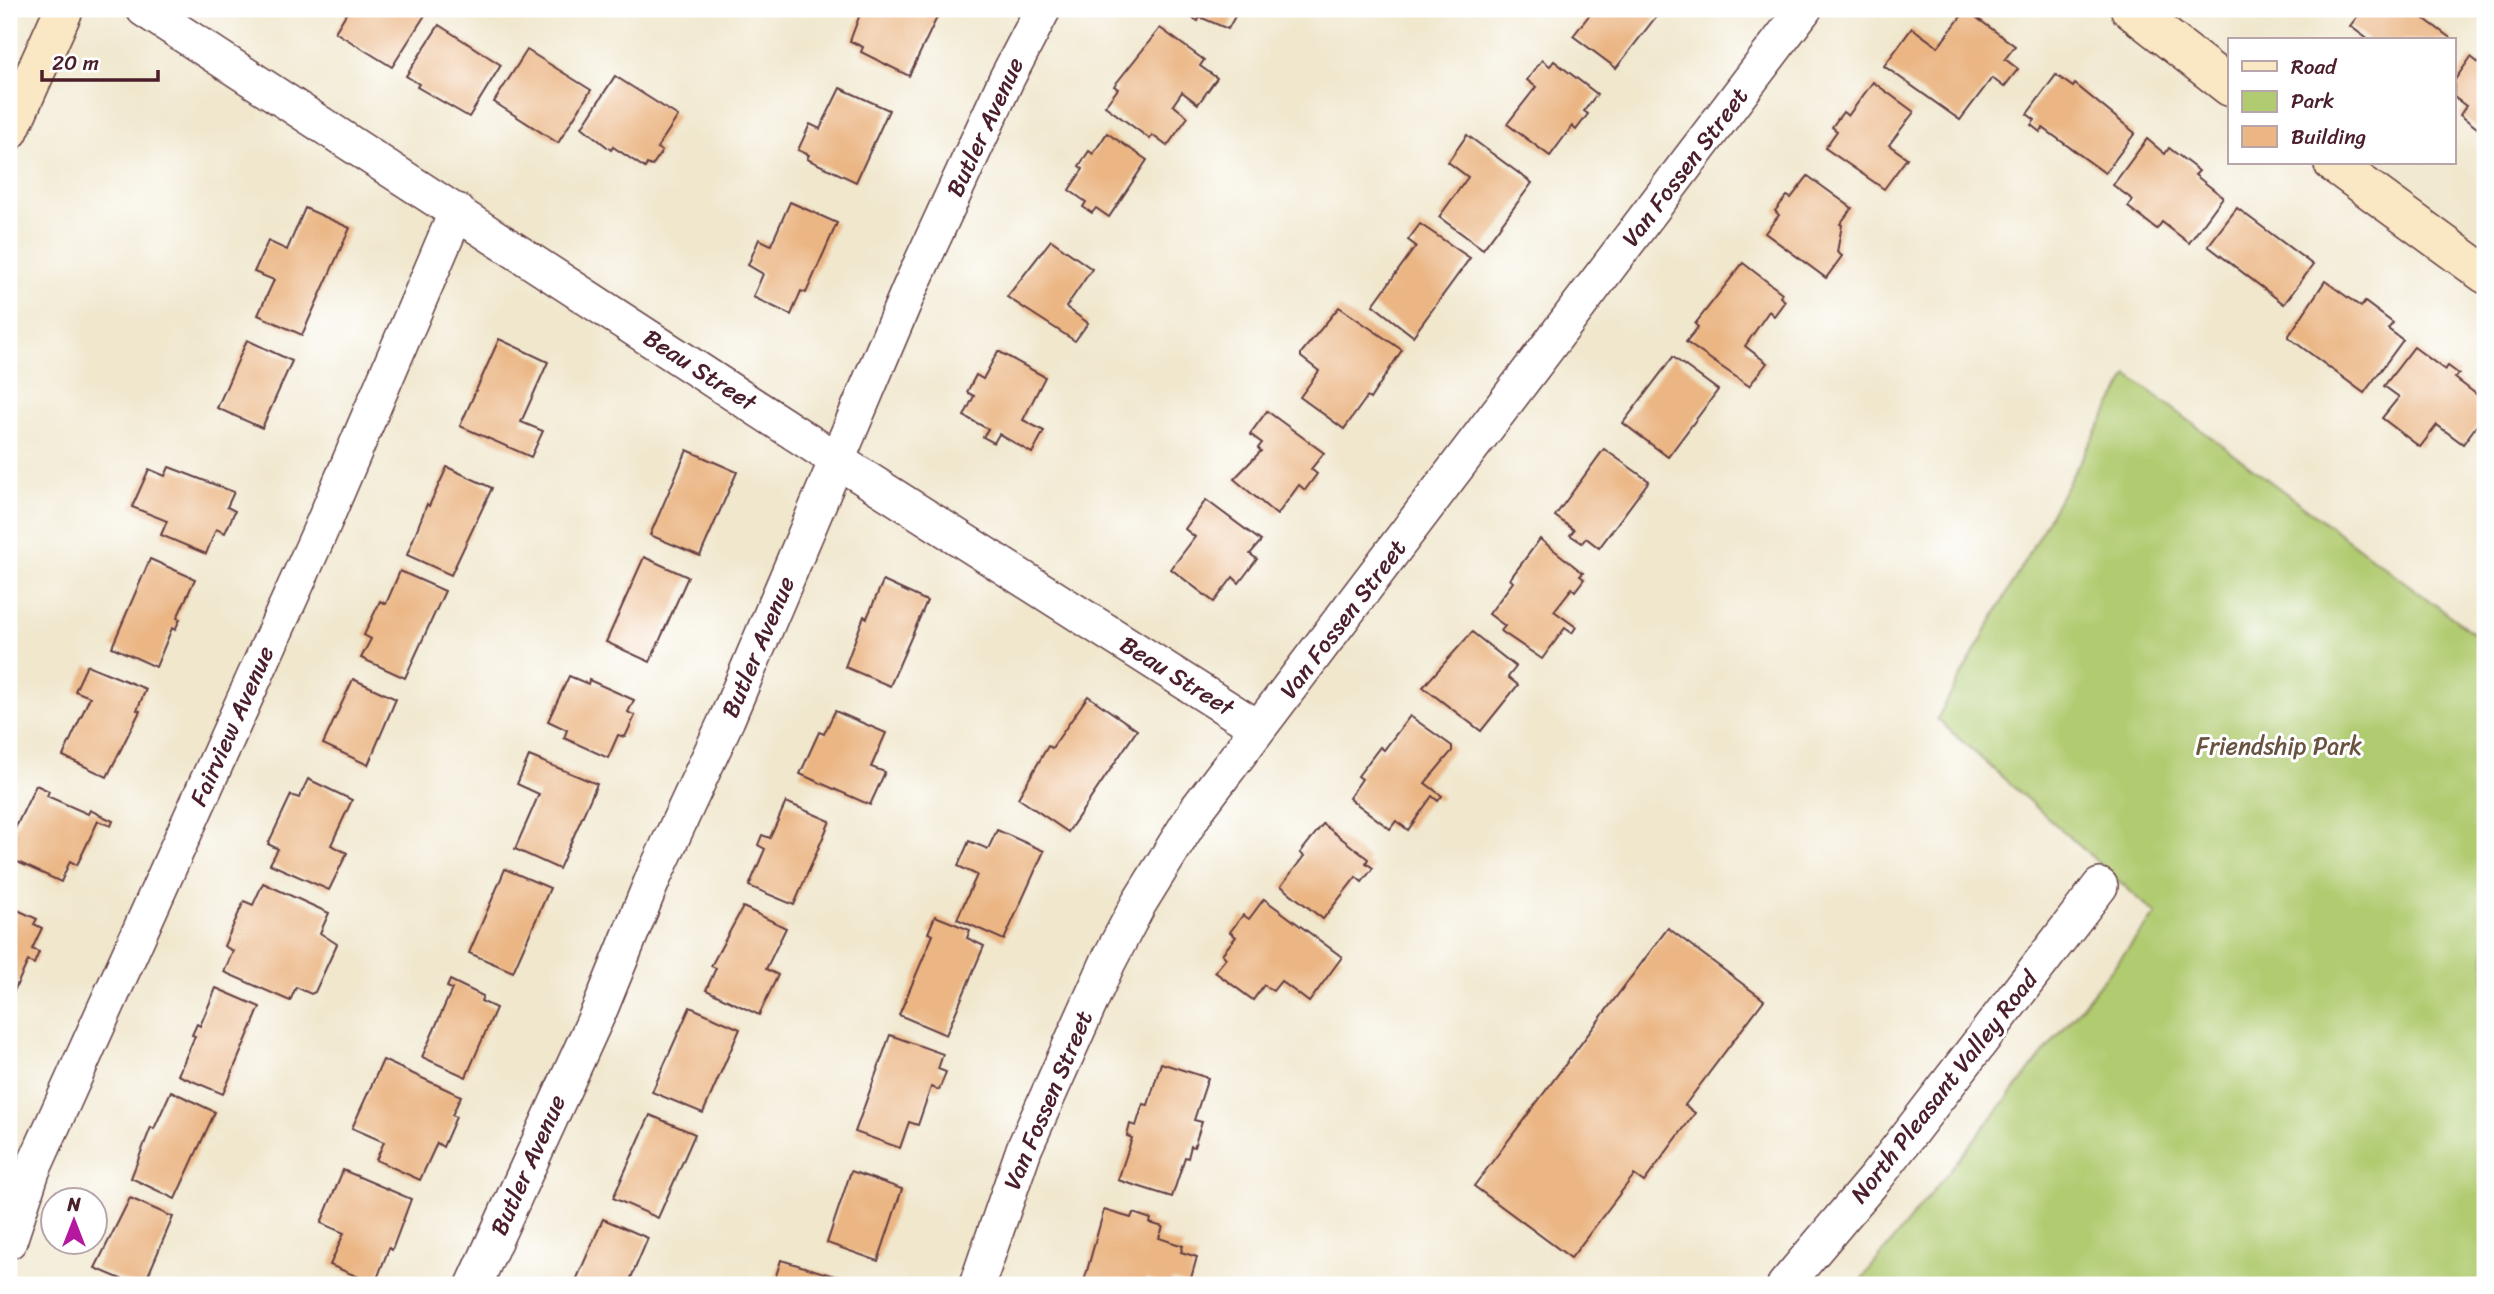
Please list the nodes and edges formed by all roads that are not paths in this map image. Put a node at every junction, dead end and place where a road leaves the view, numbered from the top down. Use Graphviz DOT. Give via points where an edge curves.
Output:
graph roads {
  1 [pos="64,9"];
  2 [pos="144,9"];
  3 [pos="1043,9"];
  4 [pos="1804,9"];
  5 [pos="2130,9"];
  6 [pos="2228,85"];
  7 [pos="9,131"];
  8 [pos="2334,164"];
  9 [pos="457,211"];
  10 [pos="2485,274"];
  11 [pos="838,461"];
  12 [pos="1258,728"];
  13 [pos="2100,886"];
  14 [pos="9,1241"];
  15 [pos="474,1285"];
  16 [pos="977,1285"];
  17 [pos="1785,1285"];
  1 -- 7 [label="street"];
  2 -- 9 [label="street, Beau Street"];
  3 -- 11 [label="street, Butler Avenue" via="910,288"];
  4 -- 12 [label="street, Van Fossen Street"];
  5 -- 6 [label="street"];
  8 -- 10 [label="street"];
  9 -- 11 [label="street, Beau Street"];
  9 -- 14 [label="street, Fairview Avenue" via="318,536 32,1171"];
  11 -- 12 [label="street, Beau Street"];
  11 -- 15 [label="street, Butler Avenue" via="600,1009"];
  12 -- 16 [label="street, Van Fossen Street" via="1198,808 1108,962 1024,1149"];
  13 -- 17 [label="street, North Pleasant Valley Road" via="1877,1176"];
}
